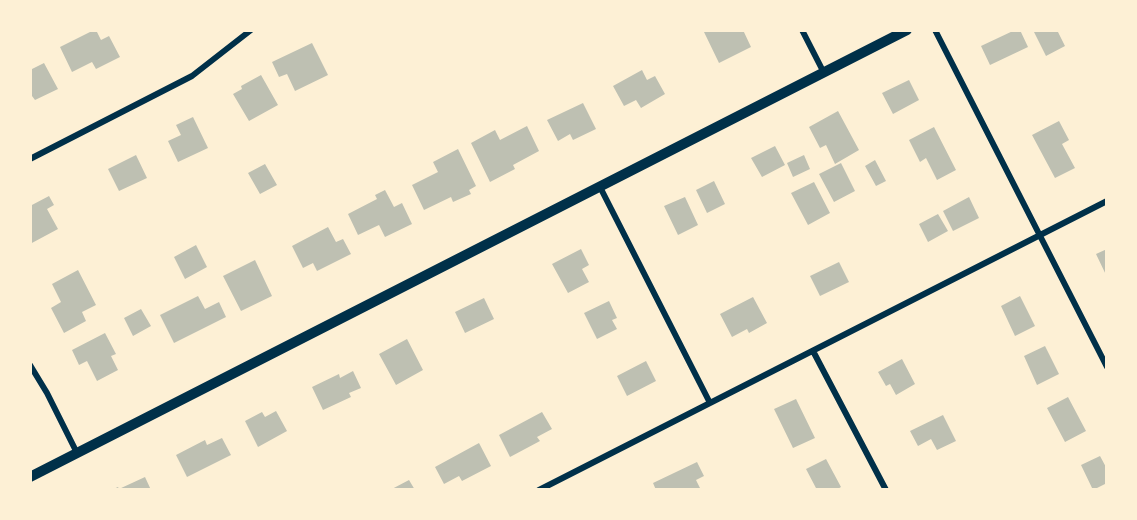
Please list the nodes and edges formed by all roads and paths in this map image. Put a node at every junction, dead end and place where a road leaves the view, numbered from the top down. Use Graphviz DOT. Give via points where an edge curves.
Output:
graph roads {
  1 [pos="251,30"];
  2 [pos="802,30"];
  3 [pos="907,30"];
  4 [pos="935,30"];
  5 [pos="824,73"];
  6 [pos="30,159"];
  7 [pos="600,187"];
  8 [pos="1107,201"];
  9 [pos="1040,235"];
  10 [pos="813,351"];
  11 [pos="30,365"];
  12 [pos="1107,367"];
  13 [pos="710,403"];
  14 [pos="77,453"];
  15 [pos="30,477"];
  16 [pos="539,490"];
  17 [pos="886,490"];
  1 -- 6 [label="street" via="192,76"];
  2 -- 5 [label="street"];
  3 -- 5 [label="street"];
  4 -- 9 [label="street"];
  5 -- 7 [label="street"];
  7 -- 13 [label="street"];
  7 -- 14 [label="street"];
  8 -- 9 [label="street"];
  9 -- 10 [label="street"];
  9 -- 12 [label="street"];
  10 -- 13 [label="street"];
  10 -- 17 [label="street"];
  11 -- 14 [label="street"];
  13 -- 16 [label="street"];
  14 -- 15 [label="street"];
}
